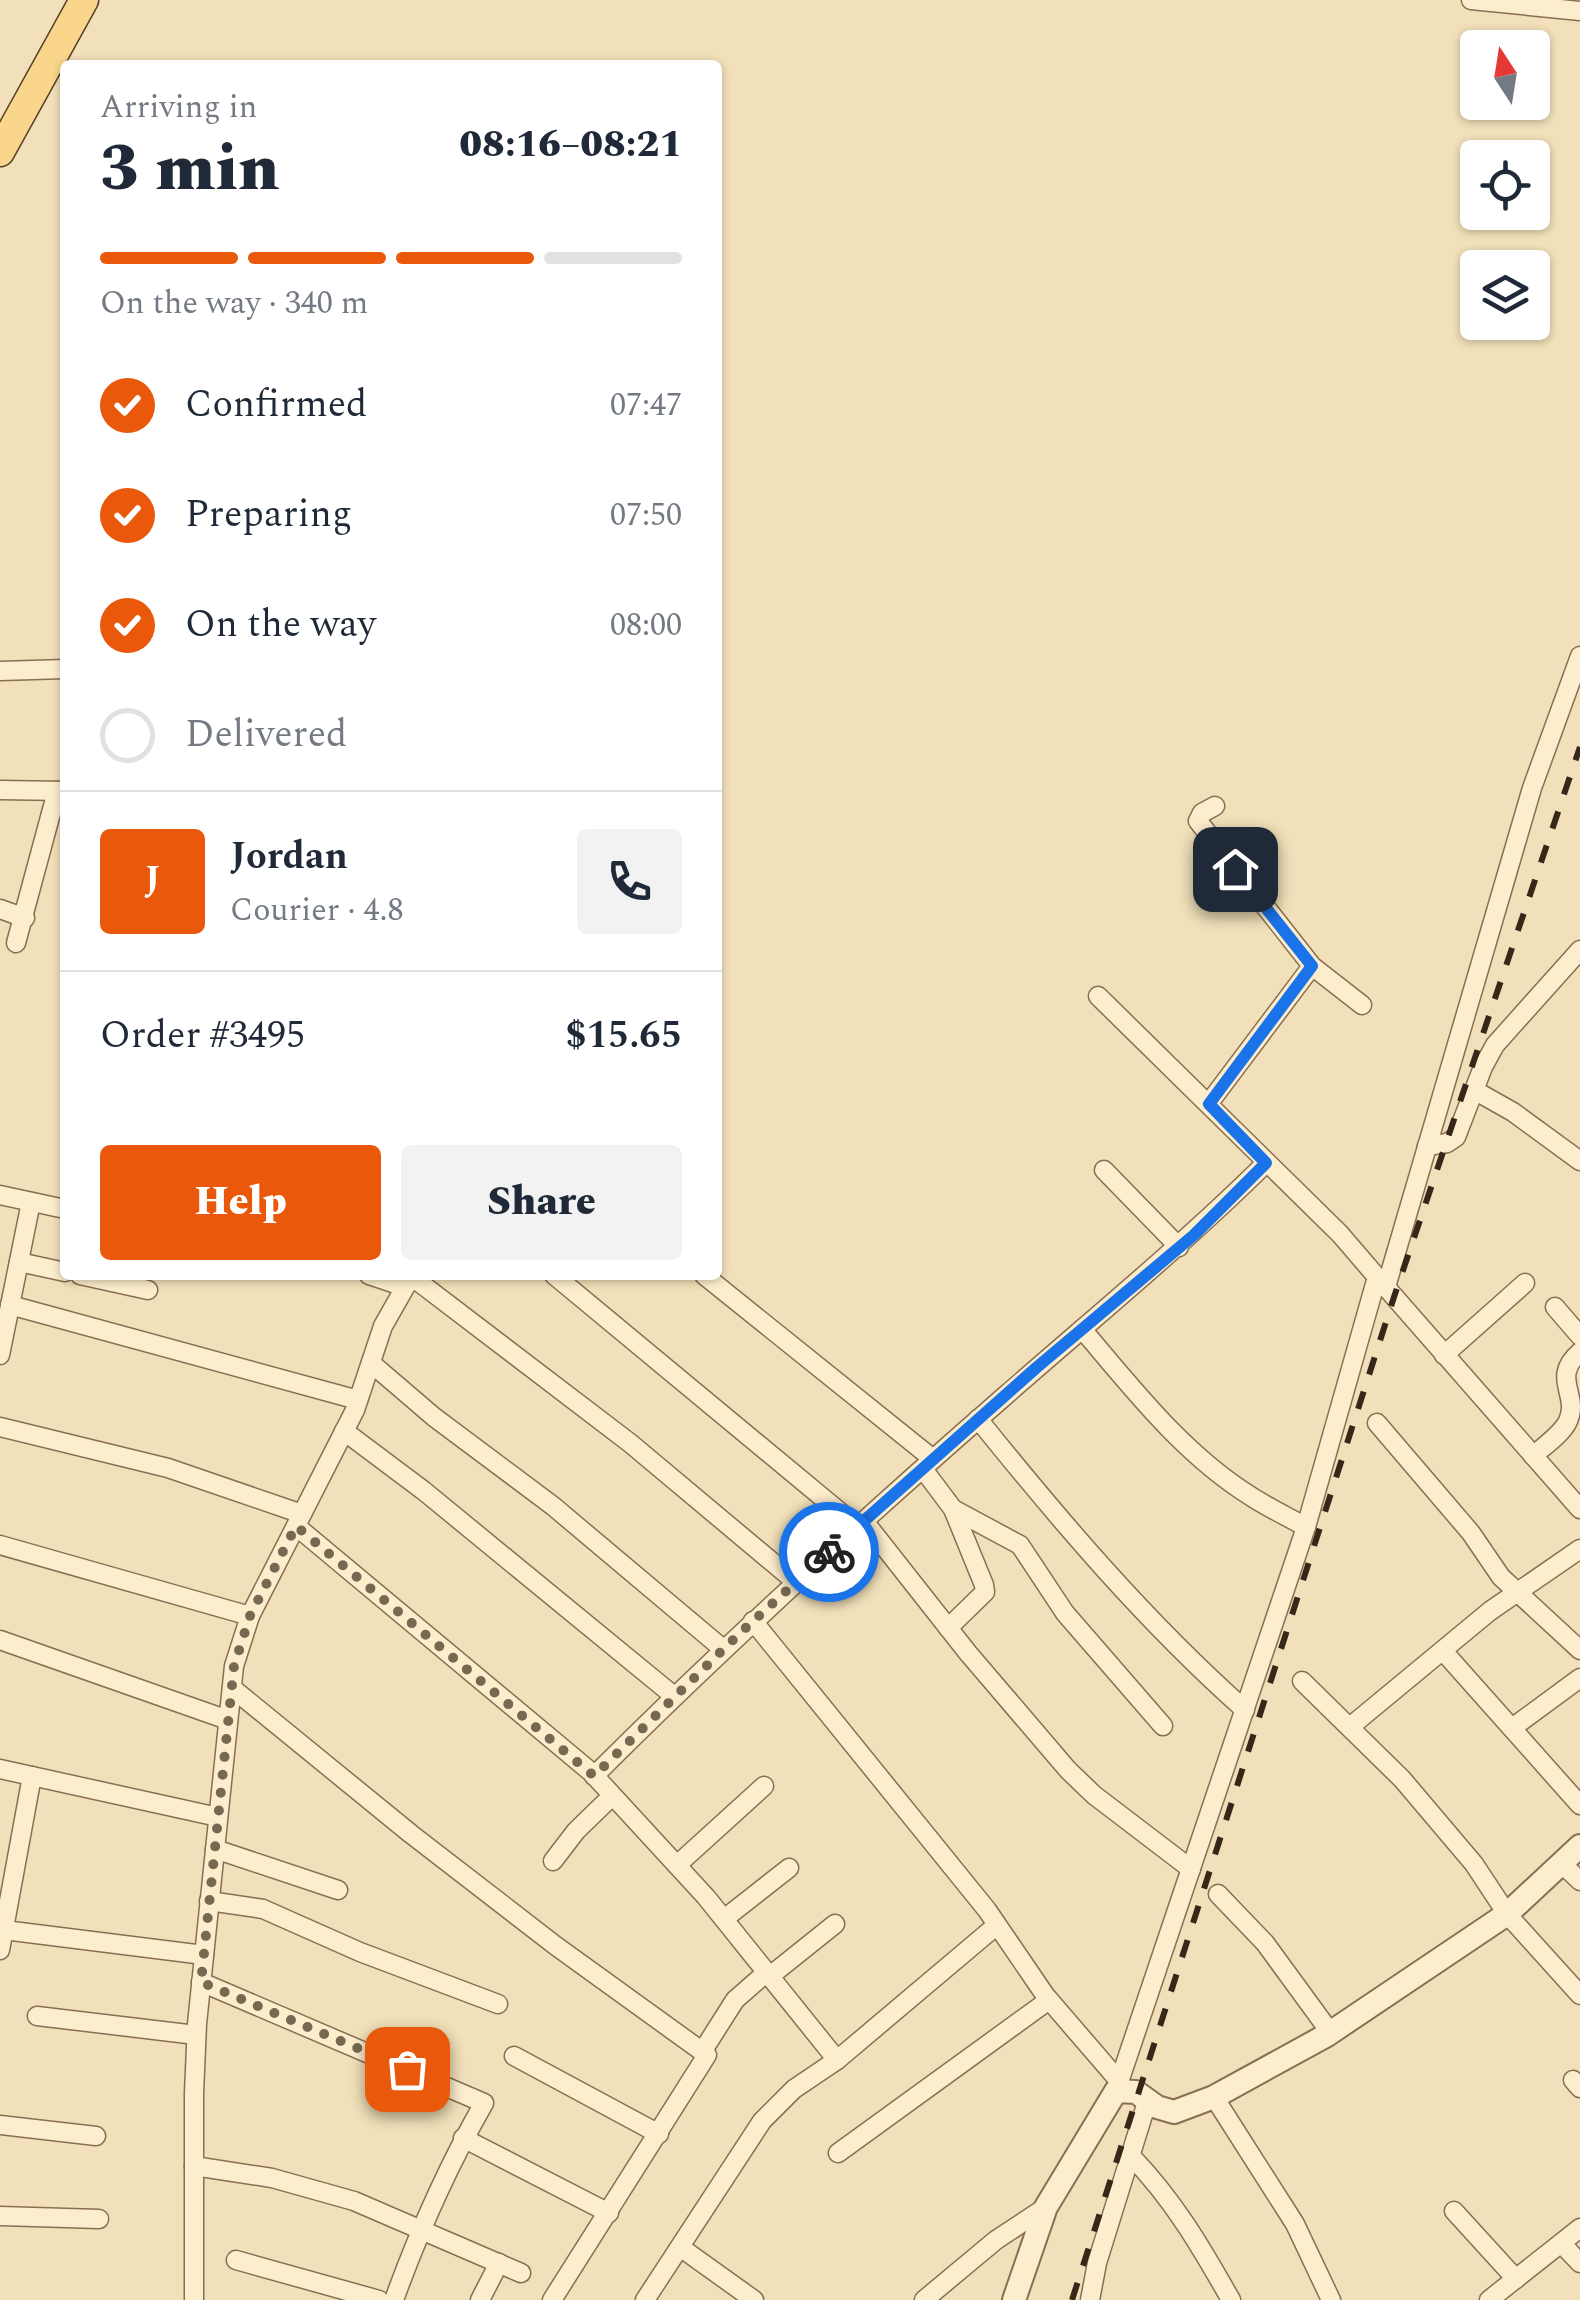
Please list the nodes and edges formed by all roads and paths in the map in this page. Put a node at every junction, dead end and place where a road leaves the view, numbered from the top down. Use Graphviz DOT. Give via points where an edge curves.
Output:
graph roads {
  1 [pos="84,0"];
  2 [pos="1471,0"];
  3 [pos="1580,11"];
  4 [pos="0,152"];
  5 [pos="1580,656"];
  6 [pos="60,669"];
  7 [pos="0,672"];
  8 [pos="0,790"];
  9 [pos="60,791"];
  10 [pos="60,794"];
  11 [pos="1215,806"];
  12 [pos="0,908"];
  13 [pos="24,918"];
  14 [pos="16,943"];
  15 [pos="1580,950"];
  16 [pos="1312,966"];
  17 [pos="1098,996"];
  18 [pos="1362,1005"];
  19 [pos="1474,1090"];
  20 [pos="1209,1104"];
  21 [pos="1428,1146"];
  22 [pos="1580,1161"];
  23 [pos="1266,1163"];
  24 [pos="1104,1170"];
  25 [pos="0,1195"];
  26 [pos="30,1202"];
  27 [pos="60,1208"];
  28 [pos="1179,1247"];
  29 [pos="19,1262"];
  30 [pos="60,1271"];
  31 [pos="103,1280"];
  32 [pos="409,1280"];
  33 [pos="560,1280"];
  34 [pos="710,1280"];
  35 [pos="1382,1282"];
  36 [pos="1524,1283"];
  37 [pos="148,1290"];
  38 [pos="10,1305"];
  39 [pos="1555,1307"];
  40 [pos="1082,1328"];
  41 [pos="1580,1336"];
  42 [pos="1580,1352"];
  43 [pos="1444,1354"];
  44 [pos="0,1355"];
  45 [pos="370,1363"];
  46 [pos="358,1400"];
  47 [pos="978,1420"];
  48 [pos="1376,1423"];
  49 [pos="0,1428"];
  50 [pos="1571,1428"];
  51 [pos="344,1430"];
  52 [pos="1533,1456"];
  53 [pos="928,1464"];
  54 [pos="953,1509"];
  55 [pos="1580,1510"];
  56 [pos="299,1520"];
  57 [pos="861,1524"];
  58 [pos="1306,1527"];
  59 [pos="0,1545"];
  60 [pos="1580,1548"];
  61 [pos="796,1582"];
  62 [pos="1518,1592"];
  63 [pos="250,1616"];
  64 [pos="753,1621"];
  65 [pos="948,1628"];
  66 [pos="0,1640"];
  67 [pos="723,1649"];
  68 [pos="1580,1650"];
  69 [pos="1443,1651"];
  70 [pos="1580,1678"];
  71 [pos="1302,1680"];
  72 [pos="232,1688"];
  73 [pos="674,1696"];
  74 [pos="1244,1710"];
  75 [pos="228,1720"];
  76 [pos="1164,1726"];
  77 [pos="1350,1726"];
  78 [pos="1512,1728"];
  79 [pos="0,1769"];
  80 [pos="32,1776"];
  81 [pos="594,1776"];
  82 [pos="764,1786"];
  83 [pos="612,1796"];
  84 [pos="1580,1805"];
  85 [pos="218,1817"];
  86 [pos="1580,1846"];
  87 [pos="215,1849"];
  88 [pos="552,1861"];
  89 [pos="1561,1863"];
  90 [pos="677,1865"];
  91 [pos="789,1868"];
  92 [pos="1191,1869"];
  93 [pos="1580,1881"];
  94 [pos="338,1890"];
  95 [pos="1218,1894"];
  96 [pos="209,1901"];
  97 [pos="1507,1914"];
  98 [pos="724,1918"];
  99 [pos="835,1924"];
  100 [pos="997,1925"];
  101 [pos="4,1930"];
  102 [pos="0,1950"];
  103 [pos="204,1955"];
  104 [pos="768,1974"];
  105 [pos="201,1982"];
  106 [pos="1580,1995"];
  107 [pos="1049,2000"];
  108 [pos="498,2004"];
  109 [pos="37,2016"];
  110 [pos="1330,2032"];
  111 [pos="196,2035"];
  112 [pos="702,2052"];
  113 [pos="514,2056"];
  114 [pos="837,2060"];
  115 [pos="1118,2086"];
  116 [pos="1214,2097"];
  117 [pos="1148,2099"];
  118 [pos="0,2124"];
  119 [pos="660,2134"];
  120 [pos="96,2136"];
  121 [pos="463,2138"];
  122 [pos="838,2153"];
  123 [pos="1130,2156"];
  124 [pos="194,2166"];
  125 [pos="1046,2207"];
  126 [pos="1454,2211"];
  127 [pos="609,2213"];
  128 [pos="0,2216"];
  129 [pos="99,2219"];
  130 [pos="421,2228"];
  131 [pos="1580,2228"];
  132 [pos="1562,2244"];
  133 [pos="680,2247"];
  134 [pos="236,2260"];
  135 [pos="500,2263"];
  136 [pos="1580,2263"];
  137 [pos="521,2272"];
  138 [pos="1516,2279"];
  139 [pos="1324,2298"];
  140 [pos="188,2300"];
  141 [pos="378,2300"];
  142 [pos="394,2300"];
  143 [pos="480,2300"];
  144 [pos="552,2300"];
  145 [pos="645,2300"];
  146 [pos="754,2300"];
  147 [pos="924,2300"];
  148 [pos="1014,2300"];
  149 [pos="1090,2300"];
  150 [pos="1231,2300"];
  151 [pos="1489,2300"];
  1 -- 4 [label="main road"];
  2 -- 3 [label="street"];
  5 -- 21 [label="street" via="1532,788"];
  6 -- 7 [label="street"];
  8 -- 9 [label="street"];
  10 -- 13 [label="street"];
  11 -- 16 [label="street" via="1198,821"];
  12 -- 13 [label="street"];
  13 -- 14 [label="street"];
  15 -- 19 [label="street" via="1495,1045"];
  16 -- 18 [label="street"];
  16 -- 20 [label="street"];
  17 -- 20 [label="street"];
  19 -- 21 [label="street" via="1456,1137"];
  19 -- 22 [label="street"];
  20 -- 23 [label="street"];
  21 -- 35 [label="street"];
  23 -- 28 [label="street"];
  23 -- 35 [label="street"];
  24 -- 28 [label="street"];
  25 -- 26 [label="street"];
  26 -- 27 [label="street"];
  26 -- 29 [label="street"];
  28 -- 40 [label="street"];
  29 -- 30 [label="street"];
  29 -- 38 [label="street"];
  31 -- 37 [label="street"];
  32 -- 45 [label="street"];
  32 -- 61 [label="street" via="630,1444"];
  33 -- 57 [label="street"];
  34 -- 53 [label="street"];
  35 -- 43 [label="street"];
  35 -- 58 [label="street"];
  36 -- 43 [label="street"];
  38 -- 44 [label="street"];
  38 -- 46 [label="street"];
  39 -- 41 [label="street"];
  40 -- 47 [label="street"];
  40 -- 58 [label="street" via="1193,1451 1250,1496"];
  42 -- 50 [label="street" via="1566,1372"];
  43 -- 52 [label="street"];
  45 -- 46 [label="street"];
  45 -- 67 [label="street"];
  46 -- 51 [label="street"];
  47 -- 53 [label="street"];
  47 -- 74 [label="street" via="1078,1543"];
  48 -- 62 [label="street"];
  49 -- 56 [label="street" via="168,1468"];
  50 -- 52 [label="street"];
  51 -- 56 [label="street"];
  51 -- 73 [label="street"];
  52 -- 55 [label="street"];
  53 -- 54 [label="street"];
  53 -- 57 [label="street"];
  54 -- 65 [label="street" via="985,1592"];
  54 -- 76 [label="street" via="1020,1545 1065,1613"];
  56 -- 63 [label="street"];
  56 -- 81 [label="street"];
  57 -- 61 [label="street"];
  57 -- 65 [label="street"];
  58 -- 74 [label="street"];
  59 -- 63 [label="street"];
  60 -- 62 [label="street"];
  61 -- 64 [label="street"];
  62 -- 68 [label="street"];
  62 -- 69 [label="street"];
  63 -- 72 [label="street"];
  64 -- 67 [label="street"];
  64 -- 100 [label="street"];
  65 -- 92 [label="street" via="1068,1770"];
  66 -- 75 [label="street"];
  67 -- 73 [label="street"];
  69 -- 77 [label="street"];
  69 -- 78 [label="street"];
  70 -- 78 [label="street"];
  71 -- 77 [label="street"];
  72 -- 75 [label="street"];
  72 -- 112 [label="street" via="440,1857"];
  73 -- 81 [label="street"];
  74 -- 92 [label="street"];
  75 -- 85 [label="street"];
  77 -- 97 [label="street" via="1474,1864"];
  78 -- 84 [label="street"];
  79 -- 80 [label="street"];
  80 -- 85 [label="street"];
  80 -- 101 [label="street"];
  81 -- 83 [label="street"];
  82 -- 90 [label="street"];
  83 -- 88 [label="street"];
  83 -- 90 [label="street"];
  85 -- 87 [label="street"];
  86 -- 89 [label="street"];
  87 -- 94 [label="street"];
  87 -- 96 [label="street"];
  89 -- 93 [label="street"];
  89 -- 97 [label="street"];
  90 -- 98 [label="street"];
  91 -- 98 [label="street"];
  92 -- 115 [label="street"];
  95 -- 110 [label="street" via="1265,1943"];
  96 -- 103 [label="street"];
  96 -- 108 [label="street" via="263,1909"];
  97 -- 106 [label="street"];
  97 -- 110 [label="street"];
  98 -- 104 [label="street"];
  99 -- 104 [label="street"];
  100 -- 107 [label="street"];
  100 -- 114 [label="street"];
  101 -- 102 [label="street"];
  101 -- 103 [label="street"];
  103 -- 105 [label="street"];
  104 -- 112 [label="street" via="735,2000"];
  104 -- 114 [label="street"];
  105 -- 111 [label="street"];
  105 -- 121 [label="street" via="484,2103"];
  107 -- 115 [label="street"];
  107 -- 122 [label="street"];
  109 -- 111 [label="street"];
  110 -- 116 [label="street"];
  111 -- 124 [label="street"];
  112 -- 119 [label="street" via="708,2056"];
  113 -- 119 [label="street"];
  114 -- 133 [label="street" via="762,2121"];
  115 -- 117 [label="street"];
  115 -- 125 [label="street"];
  116 -- 117 [label="street" via="1174,2112"];
  116 -- 139 [label="street" via="1295,2224"];
  117 -- 123 [label="street"];
  118 -- 120 [label="street"];
  119 -- 127 [label="street"];
  121 -- 127 [label="street"];
  121 -- 130 [label="street"];
  123 -- 149 [label="street"];
  123 -- 150 [label="street" via="1192,2230"];
  124 -- 130 [label="street" via="272,2178"];
  124 -- 140 [label="street"];
  125 -- 147 [label="street"];
  125 -- 148 [label="street"];
  126 -- 138 [label="street"];
  127 -- 144 [label="street"];
  128 -- 129 [label="street"];
  130 -- 135 [label="street"];
  130 -- 142 [label="street"];
  131 -- 132 [label="street"];
  132 -- 136 [label="street"];
  132 -- 138 [label="street"];
  133 -- 145 [label="street"];
  133 -- 146 [label="street"];
  134 -- 141 [label="street"];
  135 -- 137 [label="street"];
  135 -- 143 [label="street"];
  138 -- 151 [label="street"];
}
